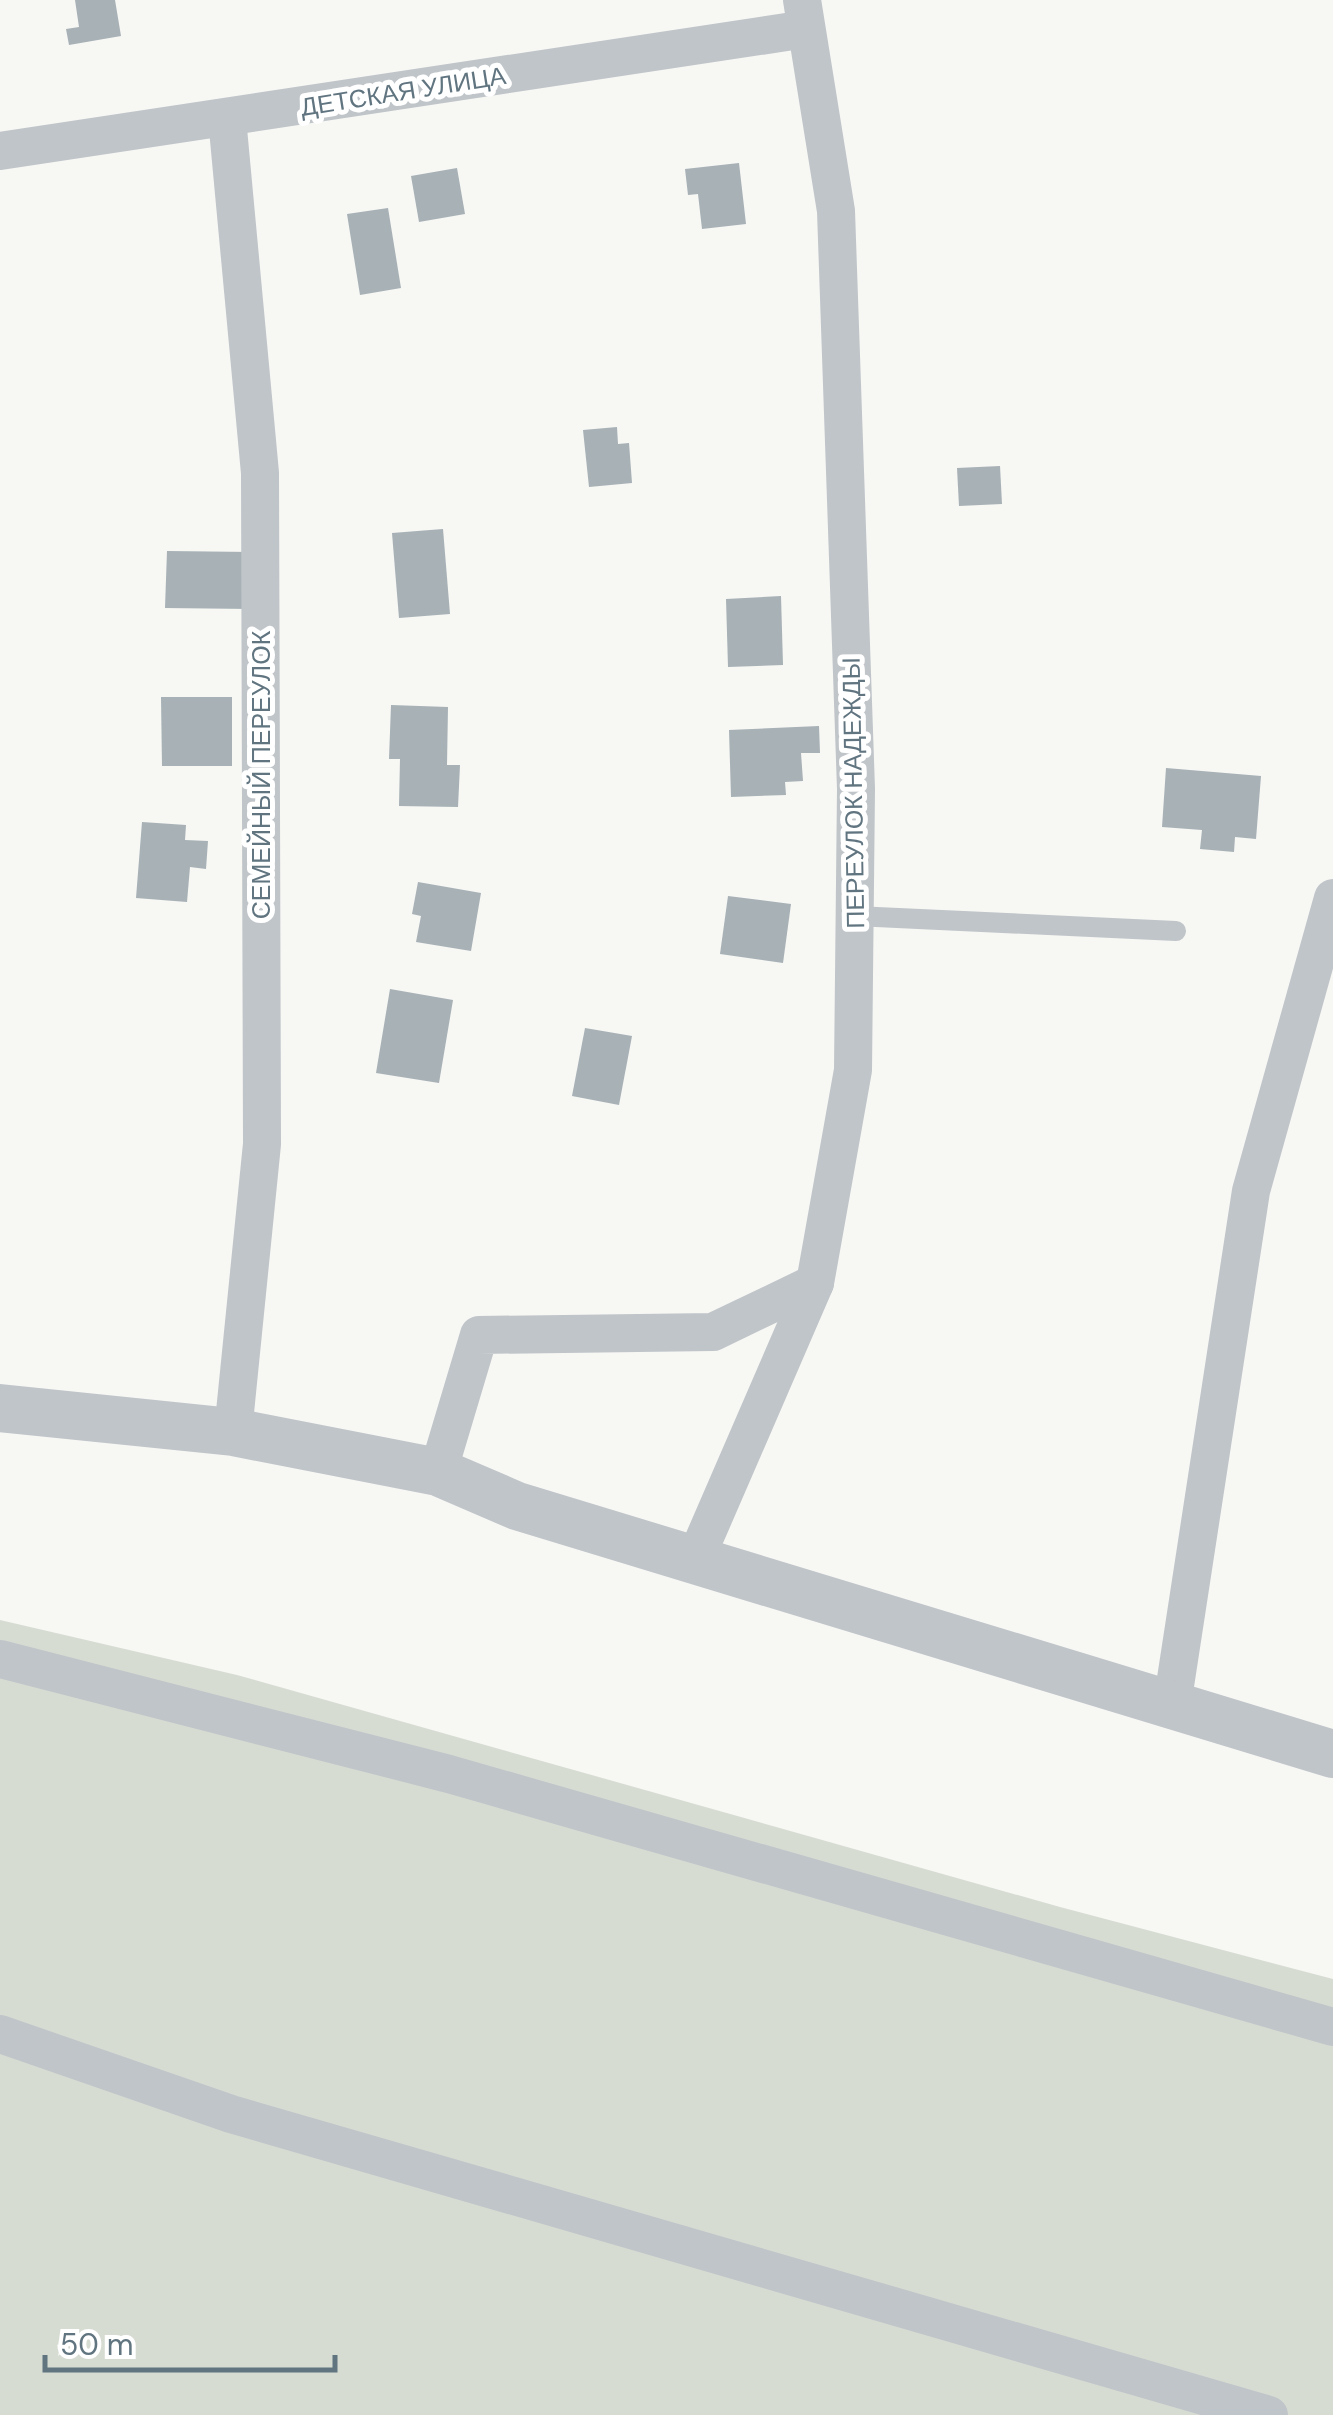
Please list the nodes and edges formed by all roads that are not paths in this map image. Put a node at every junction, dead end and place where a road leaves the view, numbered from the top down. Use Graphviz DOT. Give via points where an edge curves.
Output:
graph roads {
  1 [pos="804,14"];
  2 [pos="227,118"];
  3 [pos="0,151"];
  4 [pos="1333,898"];
  5 [pos="854,916"];
  6 [pos="1176,930"];
  7 [pos="815,1283"];
  8 [pos="0,1408"];
  9 [pos="233,1432"];
  10 [pos="438,1472"];
  11 [pos="695,1560"];
  12 [pos="0,1659"];
  13 [pos="1172,1705"];
  14 [pos="1333,1754"];
  15 [pos="1333,2028"];
  16 [pos="0,2034"];
  17 [pos="1269,2415"];
  1 -- 2 [label="street, ДЕТСКАЯ УЛИЦА"];
  1 -- 5 [label="street, ПЕРЕУЛОК НАДЕЖДЫ" via="836,211 856,769"];
  2 -- 3 [label="street, ДЕТСКАЯ УЛИЦА"];
  2 -- 9 [label="street, СЕМЕЙНЫЙ ПЕРЕУЛОК" via="260,473 262,1144"];
  4 -- 13 [label="street" via="1252,1191"];
  5 -- 6 [label="lane"];
  5 -- 7 [label="street, ПЕРЕУЛОК НАДЕЖДЫ" via="853,1070"];
  7 -- 10 [label="street" via="713,1332 479,1334"];
  7 -- 11 [label="street, ПЕРЕУЛОК НАДЕЖДЫ"];
  8 -- 9 [label="street"];
  9 -- 10 [label="street"];
  10 -- 11 [label="street" via="517,1506"];
  11 -- 13 [label="street"];
  12 -- 15 [label="street" via="449,1774"];
  13 -- 14 [label="street"];
  16 -- 17 [label="street" via="231,2114"];
}
